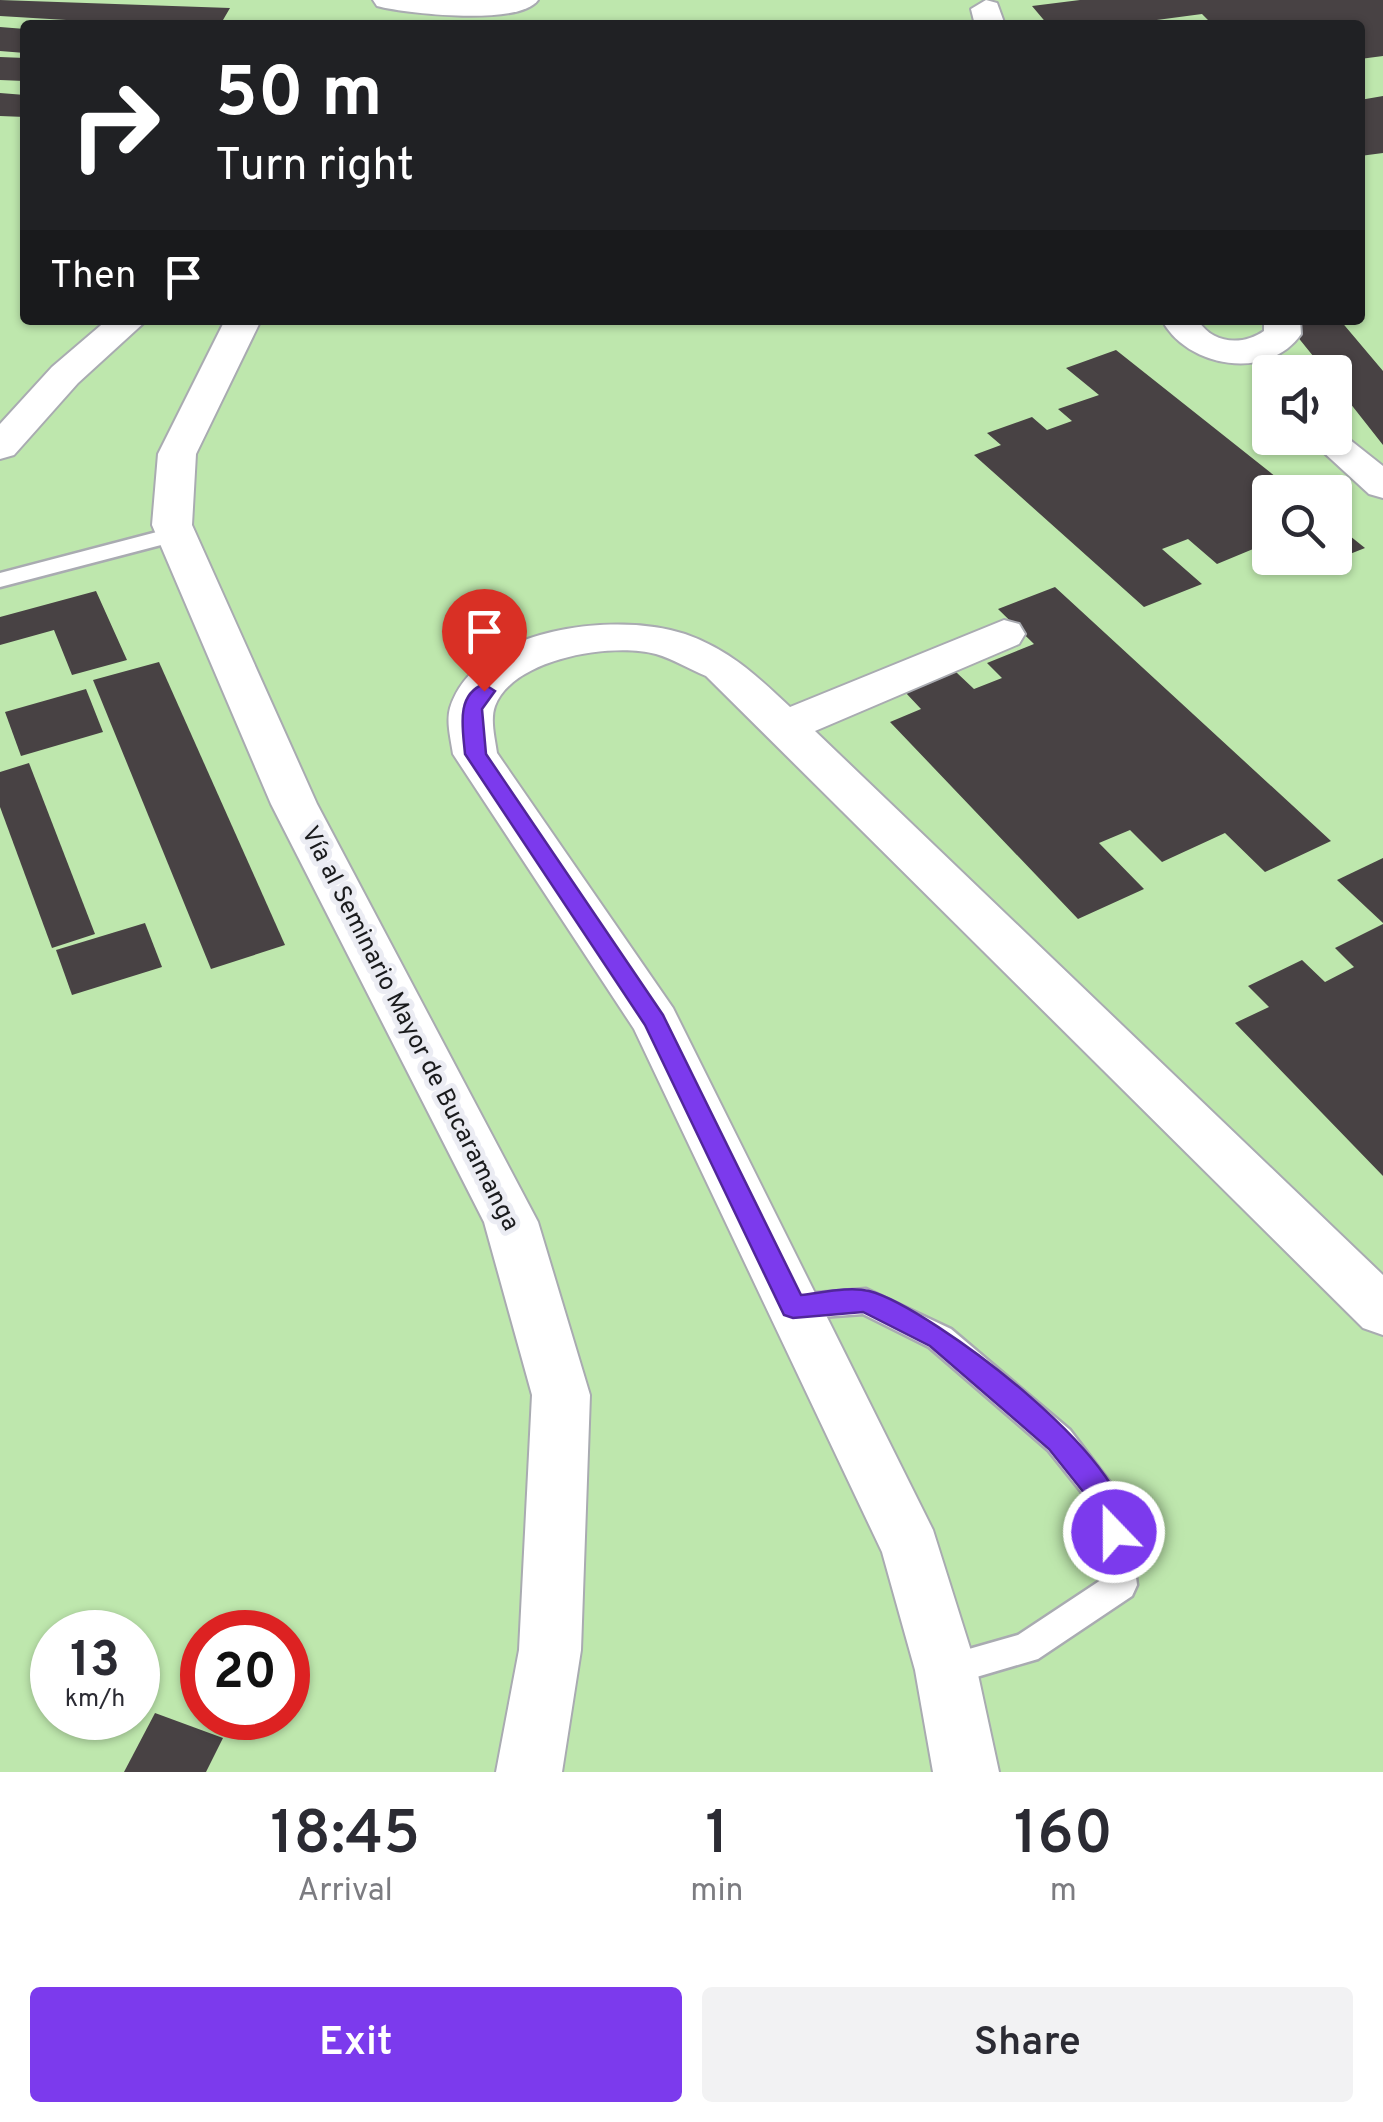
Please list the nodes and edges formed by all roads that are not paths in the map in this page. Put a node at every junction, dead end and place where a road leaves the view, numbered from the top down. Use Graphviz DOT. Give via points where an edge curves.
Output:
graph roads {
  1 [pos="523,0"];
  2 [pos="393,7"];
  3 [pos="123,325"];
  4 [pos="240,325"];
  5 [pos="1181,325"];
  6 [pos="1282,325"];
  7 [pos="1245,352"];
  8 [pos="1252,360"];
  9 [pos="0,447"];
  10 [pos="1347,455"];
  11 [pos="1383,486"];
  12 [pos="176,534"];
  13 [pos="0,580"];
  14 [pos="1004,634"];
  15 [pos="784,727"];
  16 [pos="793,1307"];
  17 [pos="1383,1311"];
  18 [pos="946,1670"];
  19 [pos="529,1772"];
  20 [pos="966,1772"];
  1 -- 2 [label="street"];
  3 -- 9 [label="street"];
  4 -- 12 [label="street, Vía al Seminario Mayor de Bucaramanga" via="178,454"];
  5 -- 7 [label="street" via="1201,343"];
  6 -- 7 [label="street" via="1275,343"];
  7 -- 8 [label="street"];
  10 -- 11 [label="street"];
  12 -- 13 [label="lane"];
  12 -- 19 [label="street, Vía al Seminario Mayor de Bucaramanga" via="294,804 512,1222 561,1395 550,1650"];
  14 -- 15 [label="street"];
  15 -- 16 [label="street" via="721,666 655,640 590,639 537,650 497,673 472,709 476,754 655,1021"];
  15 -- 17 [label="street"];
  16 -- 18 [label="street" via="912,1550"];
  16 -- 18 [label="lane" via="866,1301 940,1338 1059,1440 1111,1505 1121,1585 1026,1648"];
  18 -- 20 [label="street"];
}
